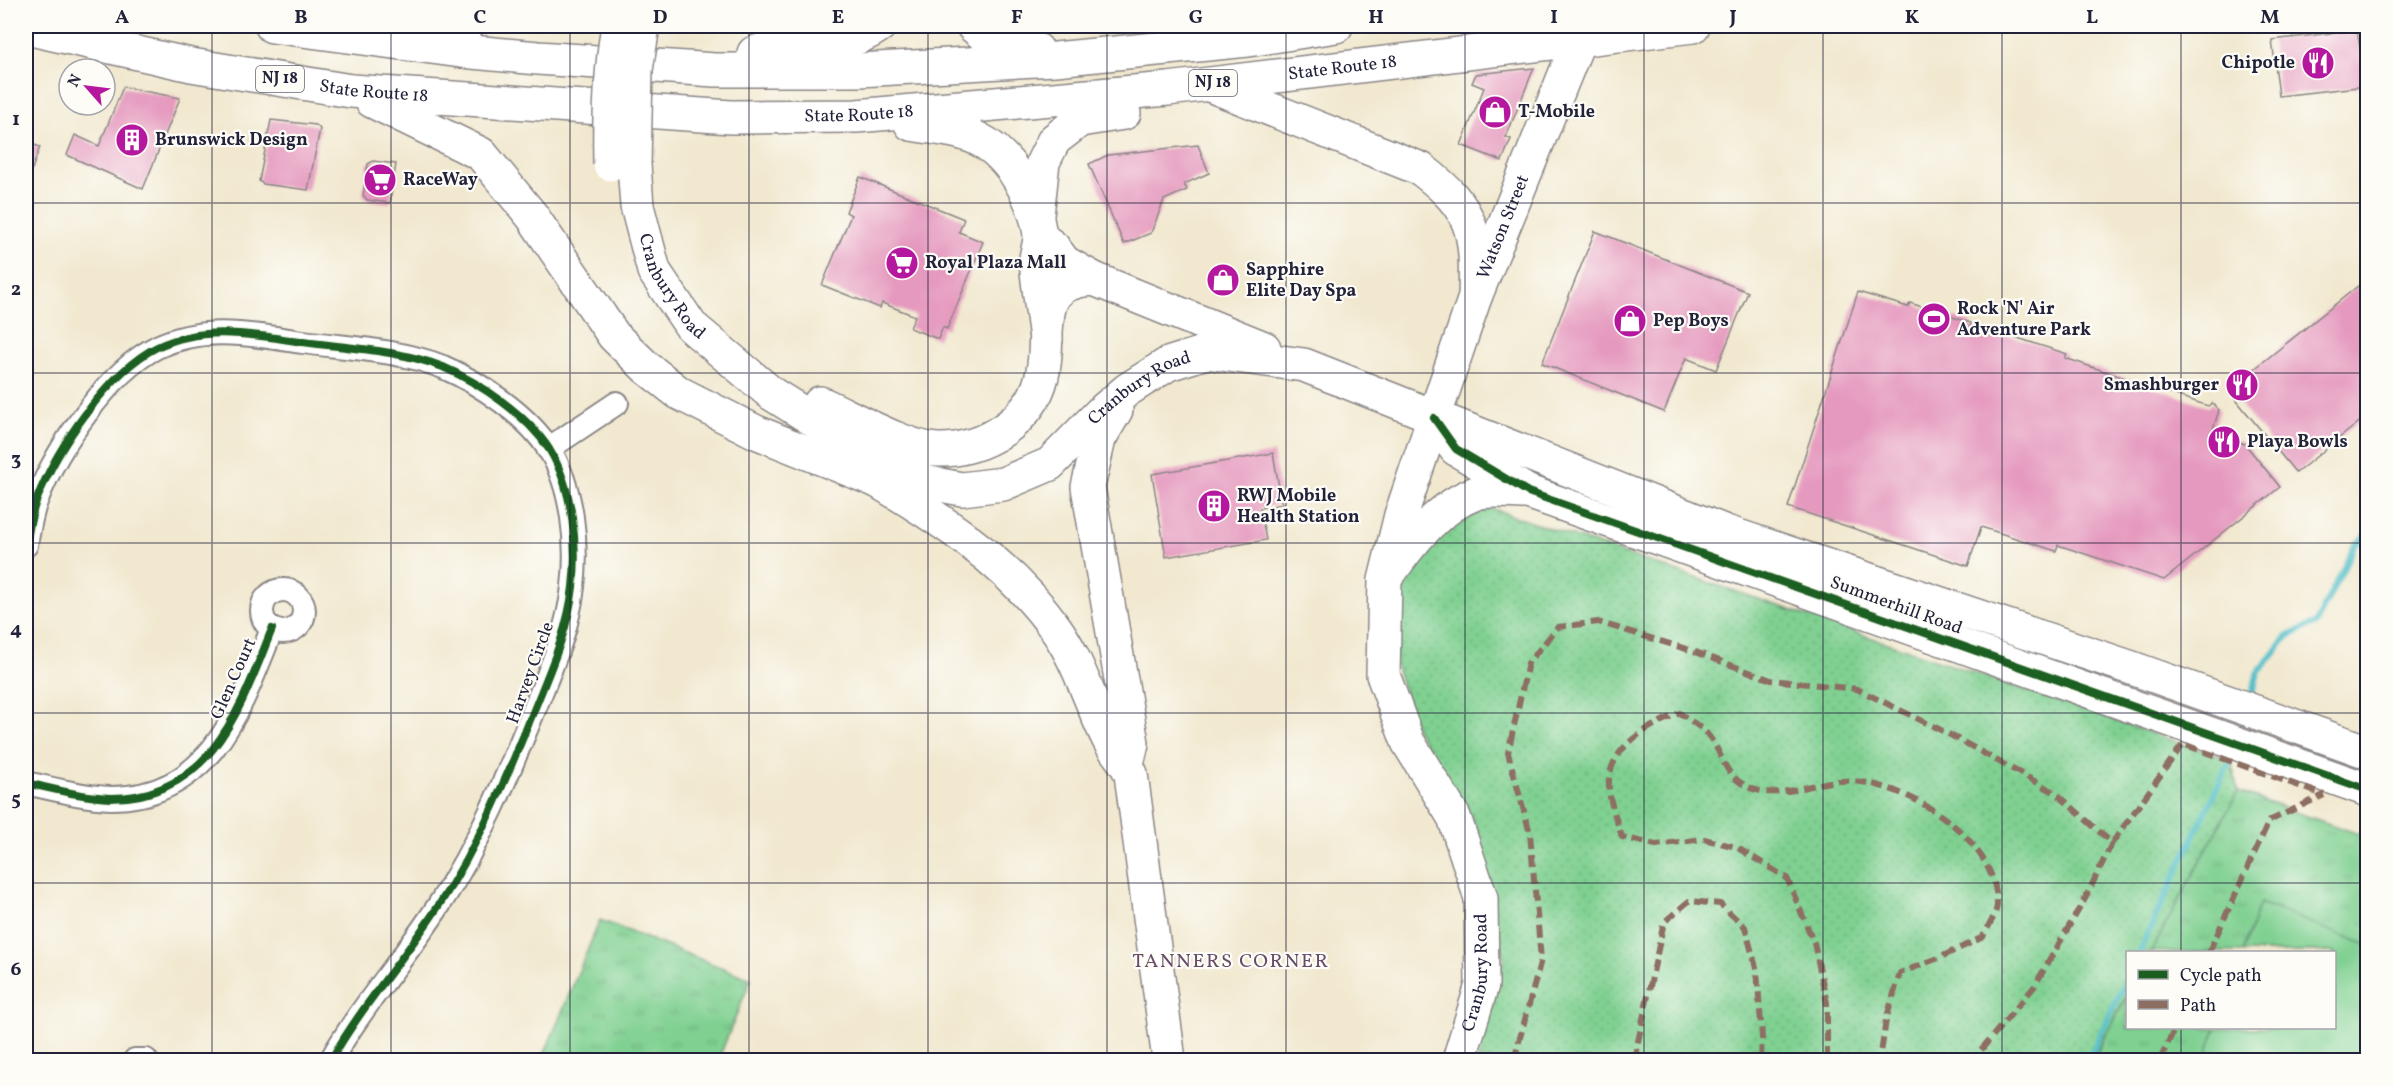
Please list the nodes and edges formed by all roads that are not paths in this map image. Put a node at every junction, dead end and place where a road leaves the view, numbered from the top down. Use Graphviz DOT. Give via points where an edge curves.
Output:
graph roads {
  1 [pos="272,26"];
  2 [pos="618,26"];
  3 [pos="643,26"];
  4 [pos="879,26"];
  5 [pos="973,26"];
  6 [pos="1336,26"];
  7 [pos="1693,26"];
  8 [pos="26,28"];
  9 [pos="1247,33"];
  10 [pos="466,38"];
  11 [pos="1579,40"];
  12 [pos="97,45"];
  13 [pos="26,52"];
  14 [pos="1055,59"];
  15 [pos="715,70"];
  16 [pos="1208,84"];
  17 [pos="1168,89"];
  18 [pos="351,92"];
  19 [pos="855,116"];
  20 [pos="622,165"];
  21 [pos="1039,229"];
  22 [pos="1094,279"];
  23 [pos="1475,297"];
  24 [pos="1046,339"];
  25 [pos="722,354"];
  26 [pos="1304,365"];
  27 [pos="1128,390"];
  28 [pos="617,403"];
  29 [pos="1434,418"];
  30 [pos="548,449"];
  31 [pos="880,482"];
  32 [pos="1528,492"];
  33 [pos="31,500"];
  34 [pos="26,545"];
  35 [pos="1385,580"];
  36 [pos="272,629"];
  37 [pos="2367,752"];
  38 [pos="1127,764"];
  39 [pos="26,783"];
  40 [pos="2367,790"];
  41 [pos="135,1060"];
  42 [pos="146,1060"];
  43 [pos="331,1060"];
  44 [pos="1169,1060"];
  45 [pos="1459,1060"];
  1 -- 10 [label="main road, NJ 18"];
  2 -- 20 [label="main road, Cranbury Road, bridge" via="609,115"];
  3 -- 20 [label="main road, Cranbury Road, bridge"];
  4 -- 15 [label="main road" via="837,45 766,48"];
  5 -- 14 [label="main road" via="986,37 1031,47"];
  6 -- 9 [label="main road, NJ 18"];
  7 -- 11 [label="main road, State Route 18 / NJ 18"];
  8 -- 12 [label="main road, State Route 18 / NJ 18"];
  9 -- 14 [label="main road, NJ 18"];
  10 -- 15 [label="main road, NJ 18"];
  11 -- 16 [label="main road, State Route 18 / NJ 18"];
  11 -- 23 [label="main road, Watson Street"];
  12 -- 13 [label="main road"];
  12 -- 18 [label="main road, State Route 18 / NJ 18"];
  14 -- 15 [label="main road, NJ 18" via="859,70"];
  16 -- 17 [label="main road, State Route 18 / NJ 18"];
  16 -- 23 [label="main road" via="1421,169 1448,190 1466,216 1476,250"];
  17 -- 19 [label="main road, State Route 18 / NJ 18"];
  17 -- 21 [label="main road" via="1139,111 1080,120 1054,140 1043,162"];
  18 -- 19 [label="main road, State Route 18 / NJ 18" via="731,117"];
  18 -- 31 [label="main road" via="482,154 532,216 614,336 679,393 756,432"];
  19 -- 21 [label="main road" via="953,130 980,140 998,153 1019,179"];
  20 -- 25 [label="main road, Cranbury Road" via="654,271 691,326"];
  20 -- 31 [label="main road, Cranbury Road" via="619,222 641,288 685,352 738,396"];
  21 -- 22 [label="main road" via="1064,262"];
  21 -- 24 [label="main road" via="1036,258"];
  22 -- 24 [label="main road" via="1073,280 1060,290 1051,303"];
  22 -- 26 [label="main road"];
  23 -- 29 [label="main road, Watson Street"];
  24 -- 25 [label="main road" via="1042,378 1027,408 1001,433 976,446 937,450 894,437"];
  25 -- 27 [label="main road, Cranbury Road" via="772,394 891,468 929,483 962,489 1003,484 1050,464"];
  26 -- 27 [label="main road, Cranbury Road" via="1206,352 1168,364"];
  26 -- 29 [label="main road, Cranbury Road"];
  27 -- 38 [label="main road" via="1099,440 1088,487 1132,743"];
  28 -- 30 [label="street"];
  29 -- 32 [label="main road, Summerhill Road" via="1456,449"];
  29 -- 35 [label="main road, Cranbury Road" via="1401,515"];
  29 -- 37 [label="main road, Summerhill Road" via="1726,532"];
  30 -- 33 [label="street, Harvey Circle" via="489,391 441,366 354,348 214,332 184,336 129,364 108,384"];
  30 -- 43 [label="street, Harvey Circle" via="563,488 576,546 573,590 563,639 482,830 440,904"];
  31 -- 38 [label="main road, Cranbury Road" via="980,548 1020,586 1056,629 1084,679 1109,741"];
  32 -- 35 [label="main road" via="1477,493 1443,513 1410,544"];
  32 -- 40 [label="main road, Summerhill Road"];
  33 -- 34 [label="street, Harvey Circle"];
  35 -- 45 [label="main road, Cranbury Road" via="1383,675 1408,742 1454,817 1481,898 1482,985"];
  36 -- 39 [label="street, Glen Court" via="229,730 207,757 162,789 112,798"];
  38 -- 44 [label="main road, Cranbury Road"];
  41 -- 42 [label="street"];
}
